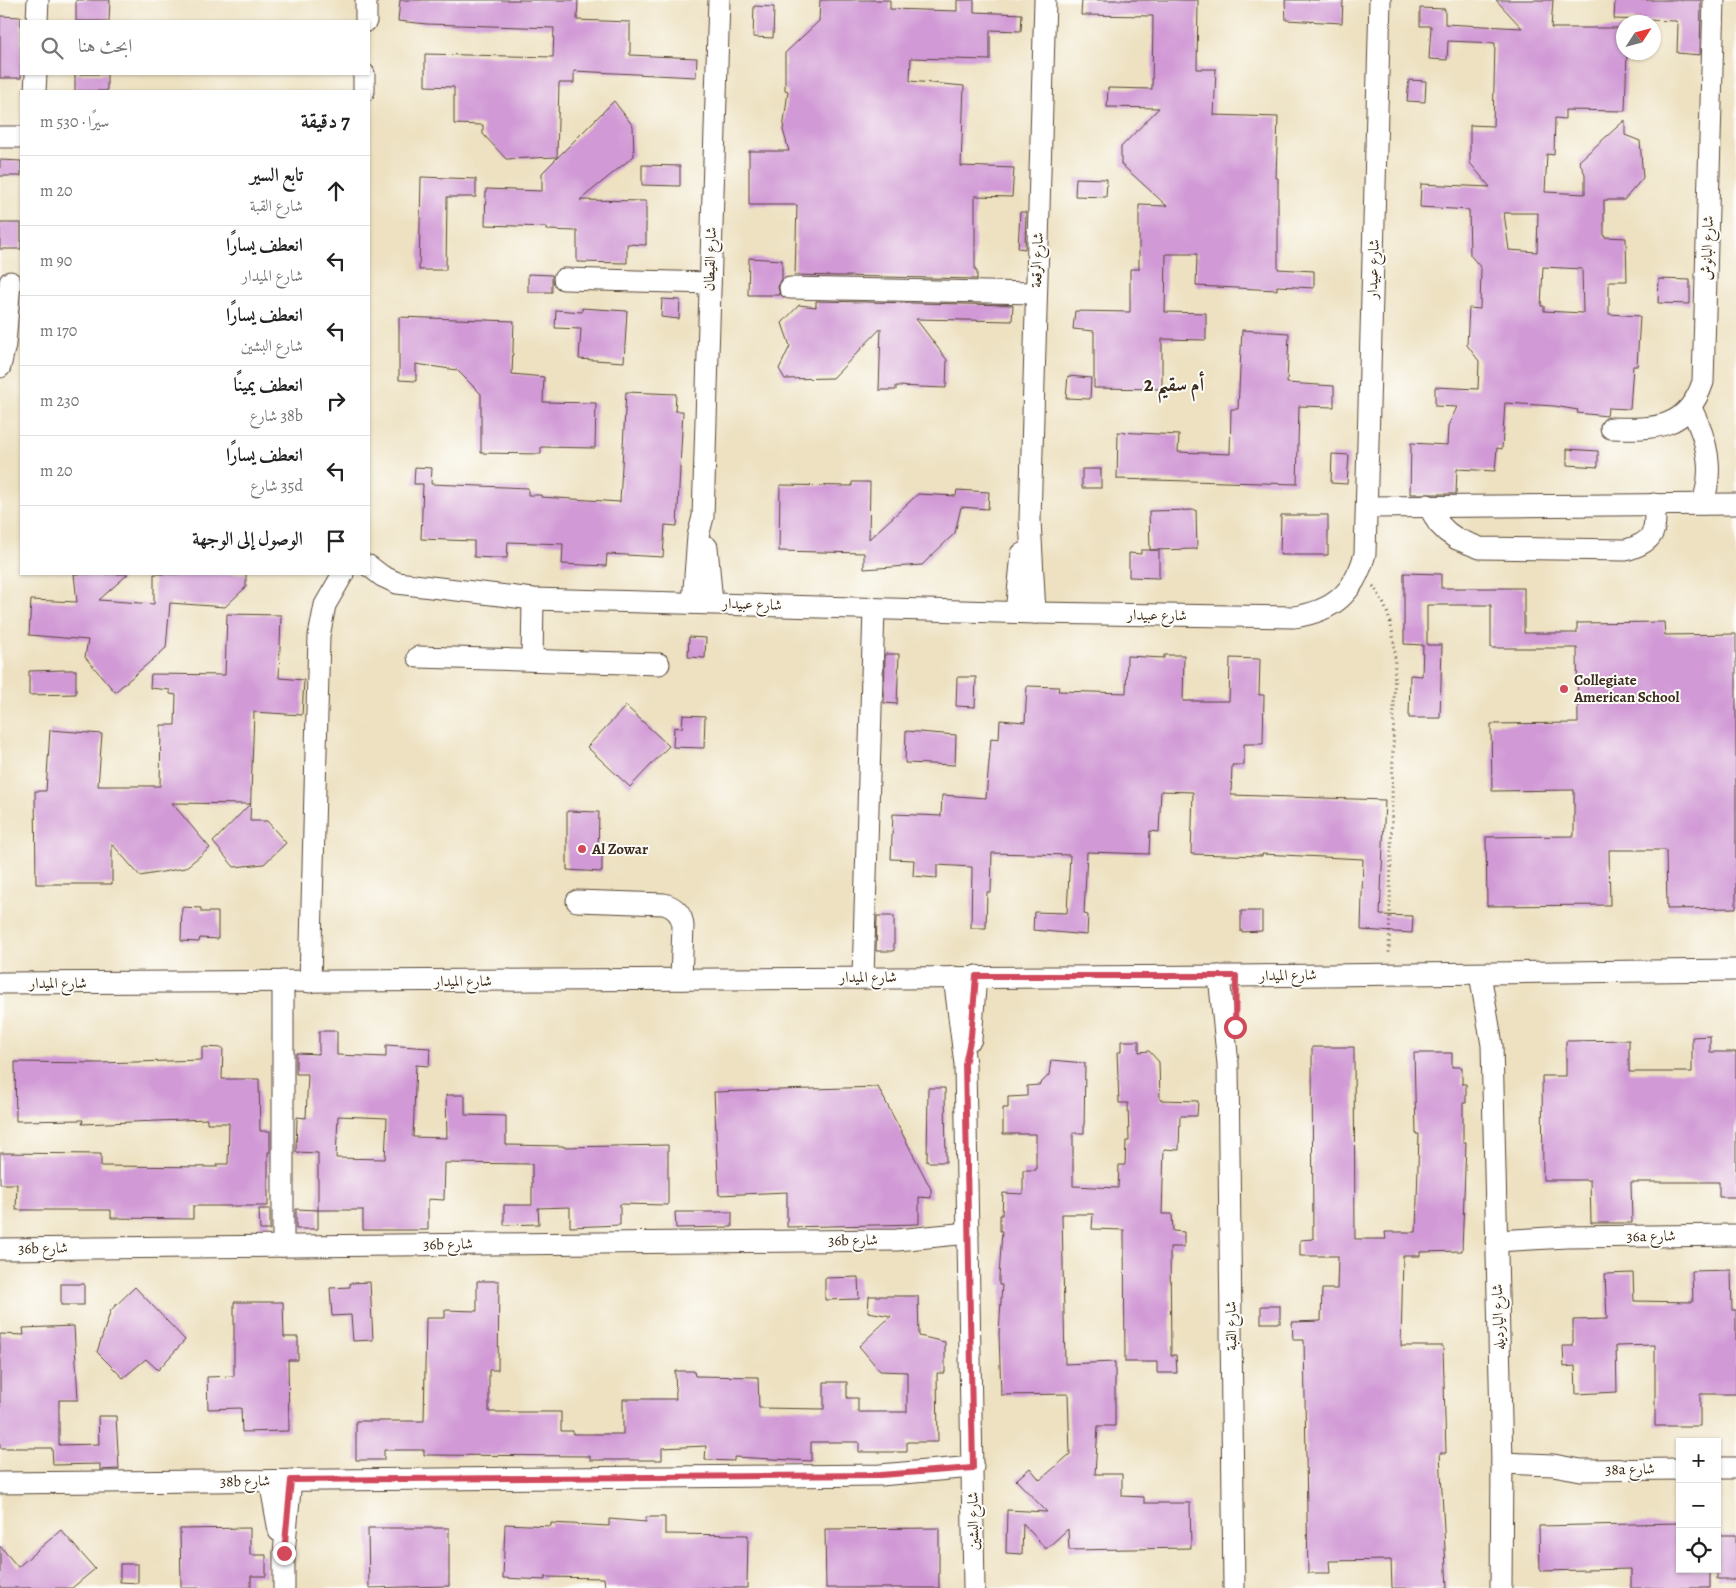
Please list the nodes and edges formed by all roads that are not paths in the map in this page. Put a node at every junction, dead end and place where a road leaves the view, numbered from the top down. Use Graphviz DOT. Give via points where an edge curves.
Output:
graph roads {
  1 [pos="38,0"];
  2 [pos="366,0"];
  3 [pos="718,0"];
  4 [pos="1045,0"];
  5 [pos="1380,0"];
  6 [pos="1714,0"];
  7 [pos="37,20"];
  8 [pos="366,20"];
  9 [pos="36,75"];
  10 [pos="364,75"];
  11 [pos="35,90"];
  12 [pos="364,90"];
  13 [pos="0,136"];
  14 [pos="20,137"];
  15 [pos="564,279"];
  16 [pos="11,282"];
  17 [pos="710,283"];
  18 [pos="790,288"];
  19 [pos="1036,293"];
  20 [pos="0,366"];
  21 [pos="0,375"];
  22 [pos="1691,408"];
  23 [pos="1611,428"];
  24 [pos="1654,504"];
  25 [pos="1702,504"];
  26 [pos="1736,504"];
  27 [pos="1428,506"];
  28 [pos="1367,507"];
  29 [pos="370,567"];
  30 [pos="342,575"];
  31 [pos="533,599"];
  32 [pos="703,603"];
  33 [pos="874,608"];
  34 [pos="1025,613"];
  35 [pos="418,657"];
  36 [pos="532,660"];
  37 [pos="659,664"];
  38 [pos="577,901"];
  39 [pos="1736,970"];
  40 [pos="1489,974"];
  41 [pos="976,976"];
  42 [pos="1228,976"];
  43 [pos="863,977"];
  44 [pos="954,977"];
  45 [pos="681,979"];
  46 [pos="282,981"];
  47 [pos="310,982"];
  48 [pos="0,983"];
  49 [pos="965,1064"];
  50 [pos="1496,1233"];
  51 [pos="1736,1235"];
  52 [pos="969,1242"];
  53 [pos="283,1246"];
  54 [pos="0,1249"];
  55 [pos="1721,1468"];
  56 [pos="1736,1468"];
  57 [pos="1676,1469"];
  58 [pos="1502,1471"];
  59 [pos="973,1476"];
  60 [pos="281,1480"];
  61 [pos="0,1483"];
  62 [pos="284,1588"];
  63 [pos="974,1588"];
  64 [pos="1234,1588"];
  65 [pos="1501,1588"];
  1 -- 7 [label="street"];
  2 -- 8 [label="street"];
  3 -- 17 [label="street, شارع القيطان"];
  4 -- 19 [label="street, شارع الرقعة"];
  5 -- 28 [label="street, شارع عبيدار"];
  6 -- 22 [label="street, شارع البانوش" via="1703,382"];
  9 -- 11 [label="street"];
  10 -- 12 [label="street"];
  13 -- 14 [label="street"];
  15 -- 17 [label="street"];
  16 -- 20 [label="street"];
  17 -- 32 [label="street, شارع القيطان" via="702,517"];
  18 -- 19 [label="street"];
  19 -- 34 [label="street, شارع الرقعة" via="1030,520 1021,557"];
  20 -- 21 [label="street"];
  22 -- 23 [label="street, شارع البانوش" via="1664,426"];
  22 -- 25 [label="street" via="1707,448 1708,488"];
  24 -- 25 [label="street"];
  24 -- 27 [label="street"];
  24 -- 27 [label="street" via="1656,525 1650,538 1626,550 1480,548 1447,532"];
  25 -- 26 [label="street"];
  27 -- 28 [label="street"];
  28 -- 34 [label="street, شارع عبيدار" via="1361,570 1341,599 1327,608 1294,617"];
  29 -- 31 [label="street, شارع عبيدار" via="397,583"];
  30 -- 47 [label="street" via="324,605 320,628"];
  31 -- 32 [label="street, شارع عبيدار"];
  31 -- 36 [label="street"];
  32 -- 33 [label="street, شارع عبيدار"];
  33 -- 34 [label="street, شارع عبيدار"];
  33 -- 43 [label="street"];
  35 -- 36 [label="street"];
  36 -- 37 [label="street"];
  38 -- 45 [label="street" via="664,904 675,909 683,926"];
  39 -- 40 [label="street, شارع الميدار"];
  40 -- 42 [label="street, شارع الميدار"];
  40 -- 50 [label="street, شارع اليارديله" via="1496,1018 1492,1045"];
  41 -- 42 [label="street, شارع الميدار"];
  41 -- 44 [label="street, شارع الميدار"];
  41 -- 49 [label="street, شارع البشين"];
  42 -- 64 [label="street, شارع القبة" via="1235,1027 1228,1064"];
  43 -- 44 [label="street, شارع الميدار"];
  43 -- 45 [label="street, شارع الميدار"];
  44 -- 49 [label="street, شارع البشين"];
  45 -- 47 [label="street, شارع الميدار"];
  46 -- 47 [label="street, شارع الميدار"];
  46 -- 48 [label="street, شارع الميدار"];
  46 -- 53 [label="street"];
  49 -- 52 [label="street, شارع البشين"];
  50 -- 51 [label="street, 36a شارع" via="1566,1237"];
  50 -- 58 [label="street, شارع اليارديله"];
  52 -- 53 [label="street, 36b شارع"];
  52 -- 59 [label="street, شارع البشين"];
  53 -- 54 [label="street, 36b شارع"];
  55 -- 56 [label="street"];
  57 -- 58 [label="street, 38a شارع" via="1581,1470 1553,1475"];
  58 -- 65 [label="street, شارع اليارديله"];
  59 -- 60 [label="street, 38b شارع"];
  59 -- 63 [label="street, شارع البشين"];
  60 -- 61 [label="street, 38b شارع"];
  60 -- 62 [label="street"];
}
